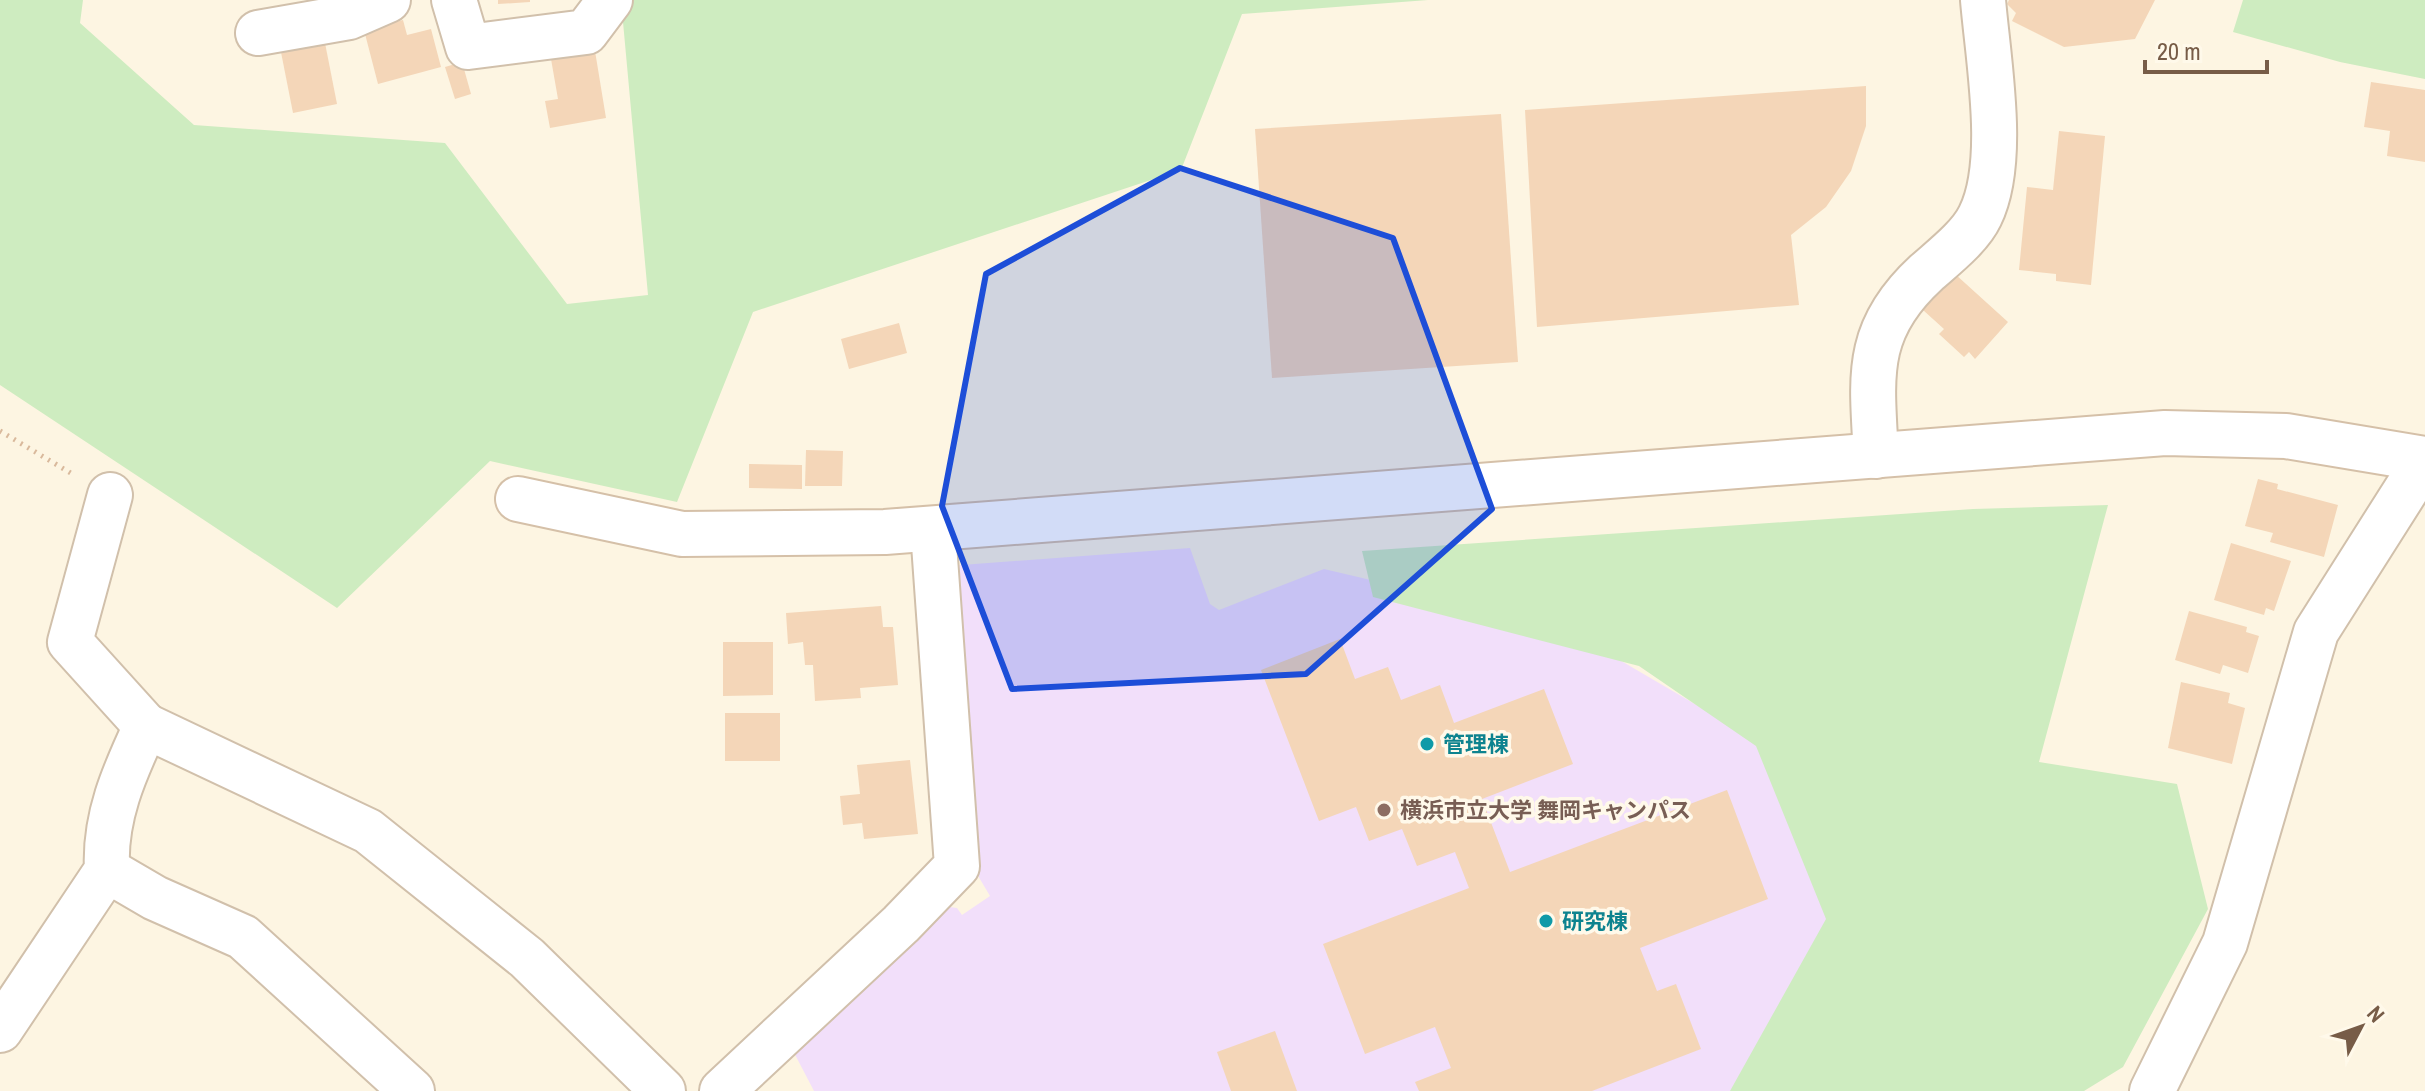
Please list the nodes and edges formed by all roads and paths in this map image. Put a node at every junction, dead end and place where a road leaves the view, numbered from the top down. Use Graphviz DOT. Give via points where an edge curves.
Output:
graph roads {
  1 [pos="388,0"];
  2 [pos="454,0"];
  3 [pos="610,0"];
  4 [pos="1983,0"];
  5 [pos="258,33"];
  6 [pos="0,431"];
  7 [pos="1876,456"];
  8 [pos="2425,460"];
  9 [pos="110,495"];
  10 [pos="518,499"];
  11 [pos="933,530"];
  12 [pos="146,726"];
  13 [pos="107,870"];
  14 [pos="0,1030"];
  15 [pos="412,1091"];
  16 [pos="663,1091"];
  17 [pos="722,1091"];
  18 [pos="2152,1091"];
  1 -- 5 [label="street" via="349,17"];
  2 -- 3 [label="street" via="468,47 586,32"];
  4 -- 7 [label="street" via="1995,172 1980,218 1909,289 1884,323 1872,372"];
  6 -- 9 [label="path"];
  7 -- 8 [label="street" via="2165,433 2286,436"];
  7 -- 11 [label="street"];
  8 -- 18 [label="street" via="2316,632 2225,943"];
  9 -- 12 [label="street" via="70,642"];
  10 -- 11 [label="street" via="682,534"];
  11 -- 17 [label="street" via="957,866"];
  12 -- 13 [label="street" via="120,780 105,841"];
  12 -- 16 [label="street" via="368,831 527,958"];
  13 -- 14 [label="street"];
  13 -- 15 [label="street" via="243,937"];
}
